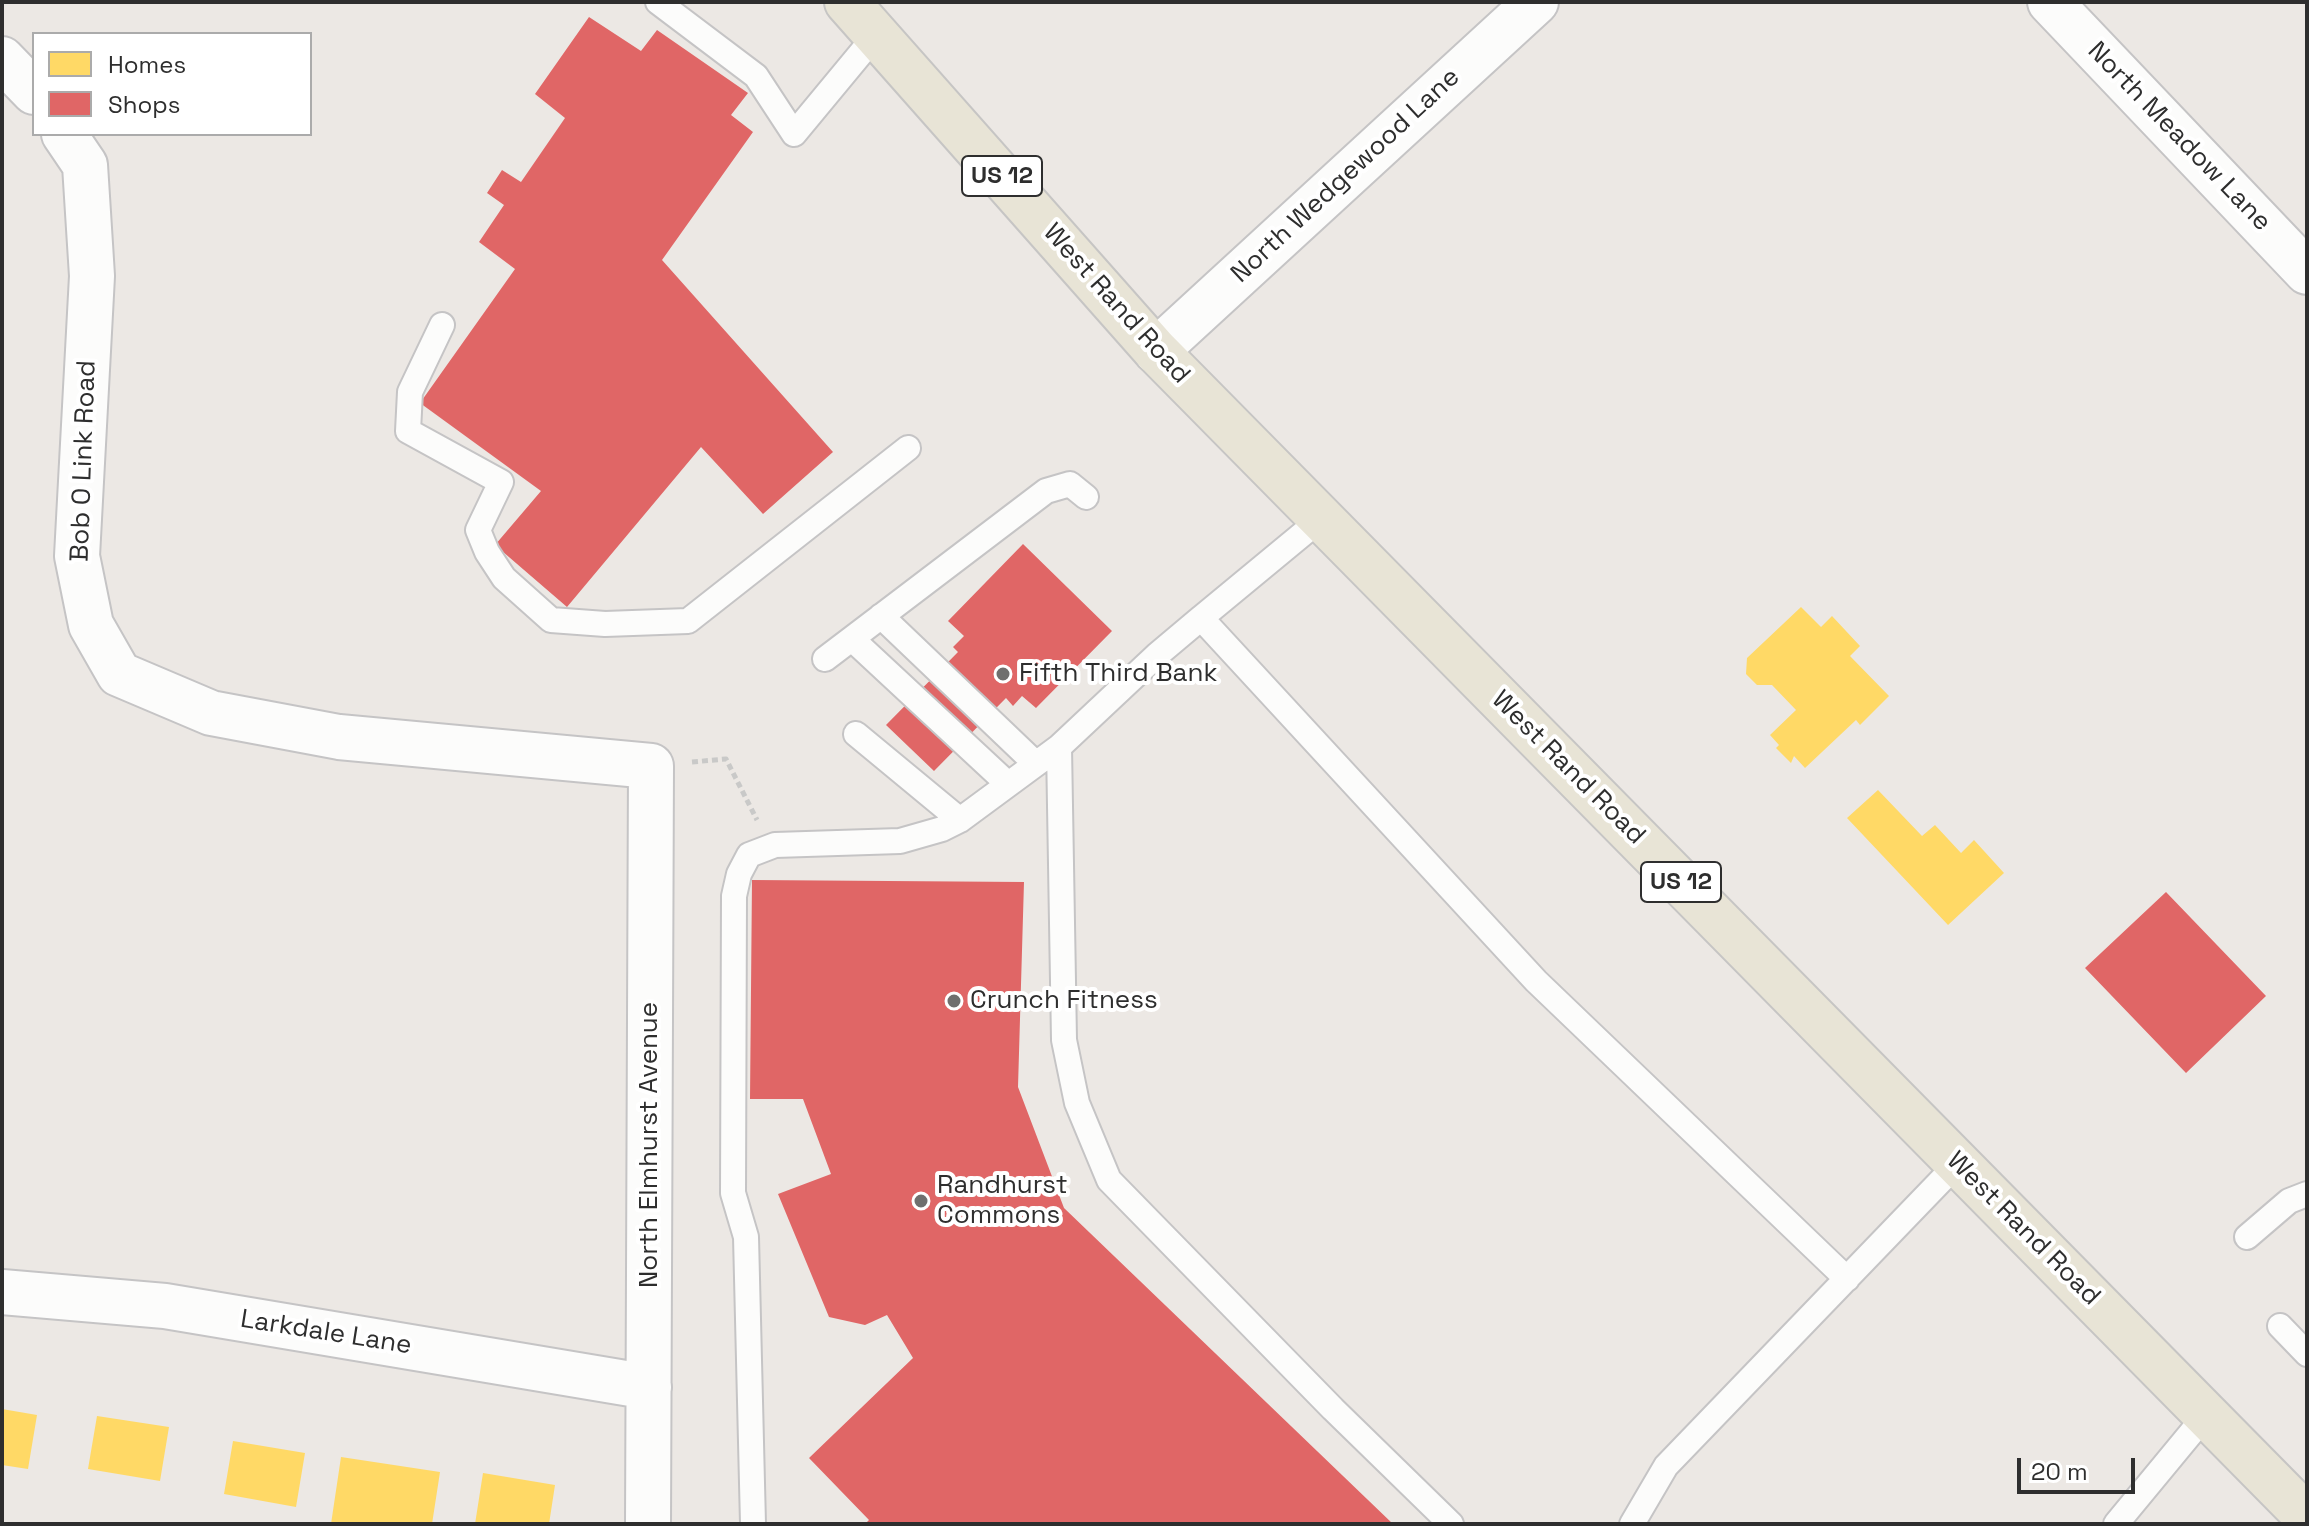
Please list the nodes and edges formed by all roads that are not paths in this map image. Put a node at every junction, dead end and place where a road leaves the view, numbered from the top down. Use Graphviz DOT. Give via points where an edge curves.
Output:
graph roads {
  1 [pos="658,2"];
  2 [pos="847,2"];
  3 [pos="1536,2"];
  4 [pos="2050,2"];
  5 [pos="876,35"];
  6 [pos="2,59"];
  7 [pos="32,90"];
  8 [pos="65,136"];
  9 [pos="2307,272"];
  10 [pos="442,325"];
  11 [pos="1156,351"];
  12 [pos="908,448"];
  13 [pos="1086,497"];
  14 [pos="1322,518"];
  15 [pos="881,616"];
  16 [pos="1201,618"];
  17 [pos="852,639"];
  18 [pos="825,659"];
  19 [pos="856,734"];
  20 [pos="1059,747"];
  21 [pos="1036,764"];
  22 [pos="651,766"];
  23 [pos="1008,784"];
  24 [pos="960,820"];
  25 [pos="1958,1163"];
  26 [pos="2307,1194"];
  27 [pos="2247,1237"];
  28 [pos="1847,1279"];
  29 [pos="2,1292"];
  30 [pos="2280,1326"];
  31 [pos="2307,1354"];
  32 [pos="649,1387"];
  33 [pos="2206,1415"];
  34 [pos="2307,1517"];
  35 [pos="648,1524"];
  36 [pos="753,1524"];
  37 [pos="1451,1524"];
  38 [pos="1632,1524"];
  39 [pos="2116,1524"];
  1 -- 5 [label="lane" via="756,76 794,134"];
  2 -- 5 [label="main road, West Rand Road / US 12"];
  3 -- 11 [label="street, North Wedgewood Lane"];
  4 -- 9 [label="street, North Meadow Lane"];
  5 -- 11 [label="main road, West Rand Road / US 12"];
  6 -- 7 [label="street"];
  8 -- 22 [label="street, Bob O Link Road" via="85,165 92,276 77,556 91,625 119,674 211,713 339,737"];
  10 -- 12 [label="lane" via="410,392 408,431 501,482 478,530 504,578 551,620 688,621"];
  11 -- 14 [label="main road, West Rand Road / US 12"];
  13 -- 15 [label="lane" via="1070,484 1046,491"];
  14 -- 16 [label="lane"];
  14 -- 25 [label="main road, West Rand Road / US 12"];
  15 -- 17 [label="lane"];
  15 -- 21 [label="lane"];
  16 -- 20 [label="lane"];
  16 -- 28 [label="lane" via="1536,981"];
  17 -- 18 [label="lane"];
  17 -- 23 [label="lane"];
  19 -- 24 [label="lane"];
  20 -- 21 [label="lane"];
  20 -- 37 [label="lane" via="1064,1040 1077,1103 1109,1180"];
  21 -- 23 [label="lane"];
  22 -- 32 [label="street, North Elmhurst Avenue"];
  23 -- 24 [label="lane"];
  24 -- 36 [label="lane" via="900,841 771,847 749,855 739,874 734,896 733,1193 746,1237"];
  25 -- 28 [label="lane"];
  25 -- 33 [label="main road, West Rand Road / US 12"];
  26 -- 27 [label="lane" via="2289,1201"];
  28 -- 38 [label="lane" via="1666,1466"];
  29 -- 32 [label="street, Larkdale Lane" via="165,1306"];
  30 -- 31 [label="lane"];
  32 -- 35 [label="street, North Elmhurst Avenue"];
  33 -- 34 [label="main road, West Rand Road / US 12"];
  33 -- 39 [label="lane"];
}
